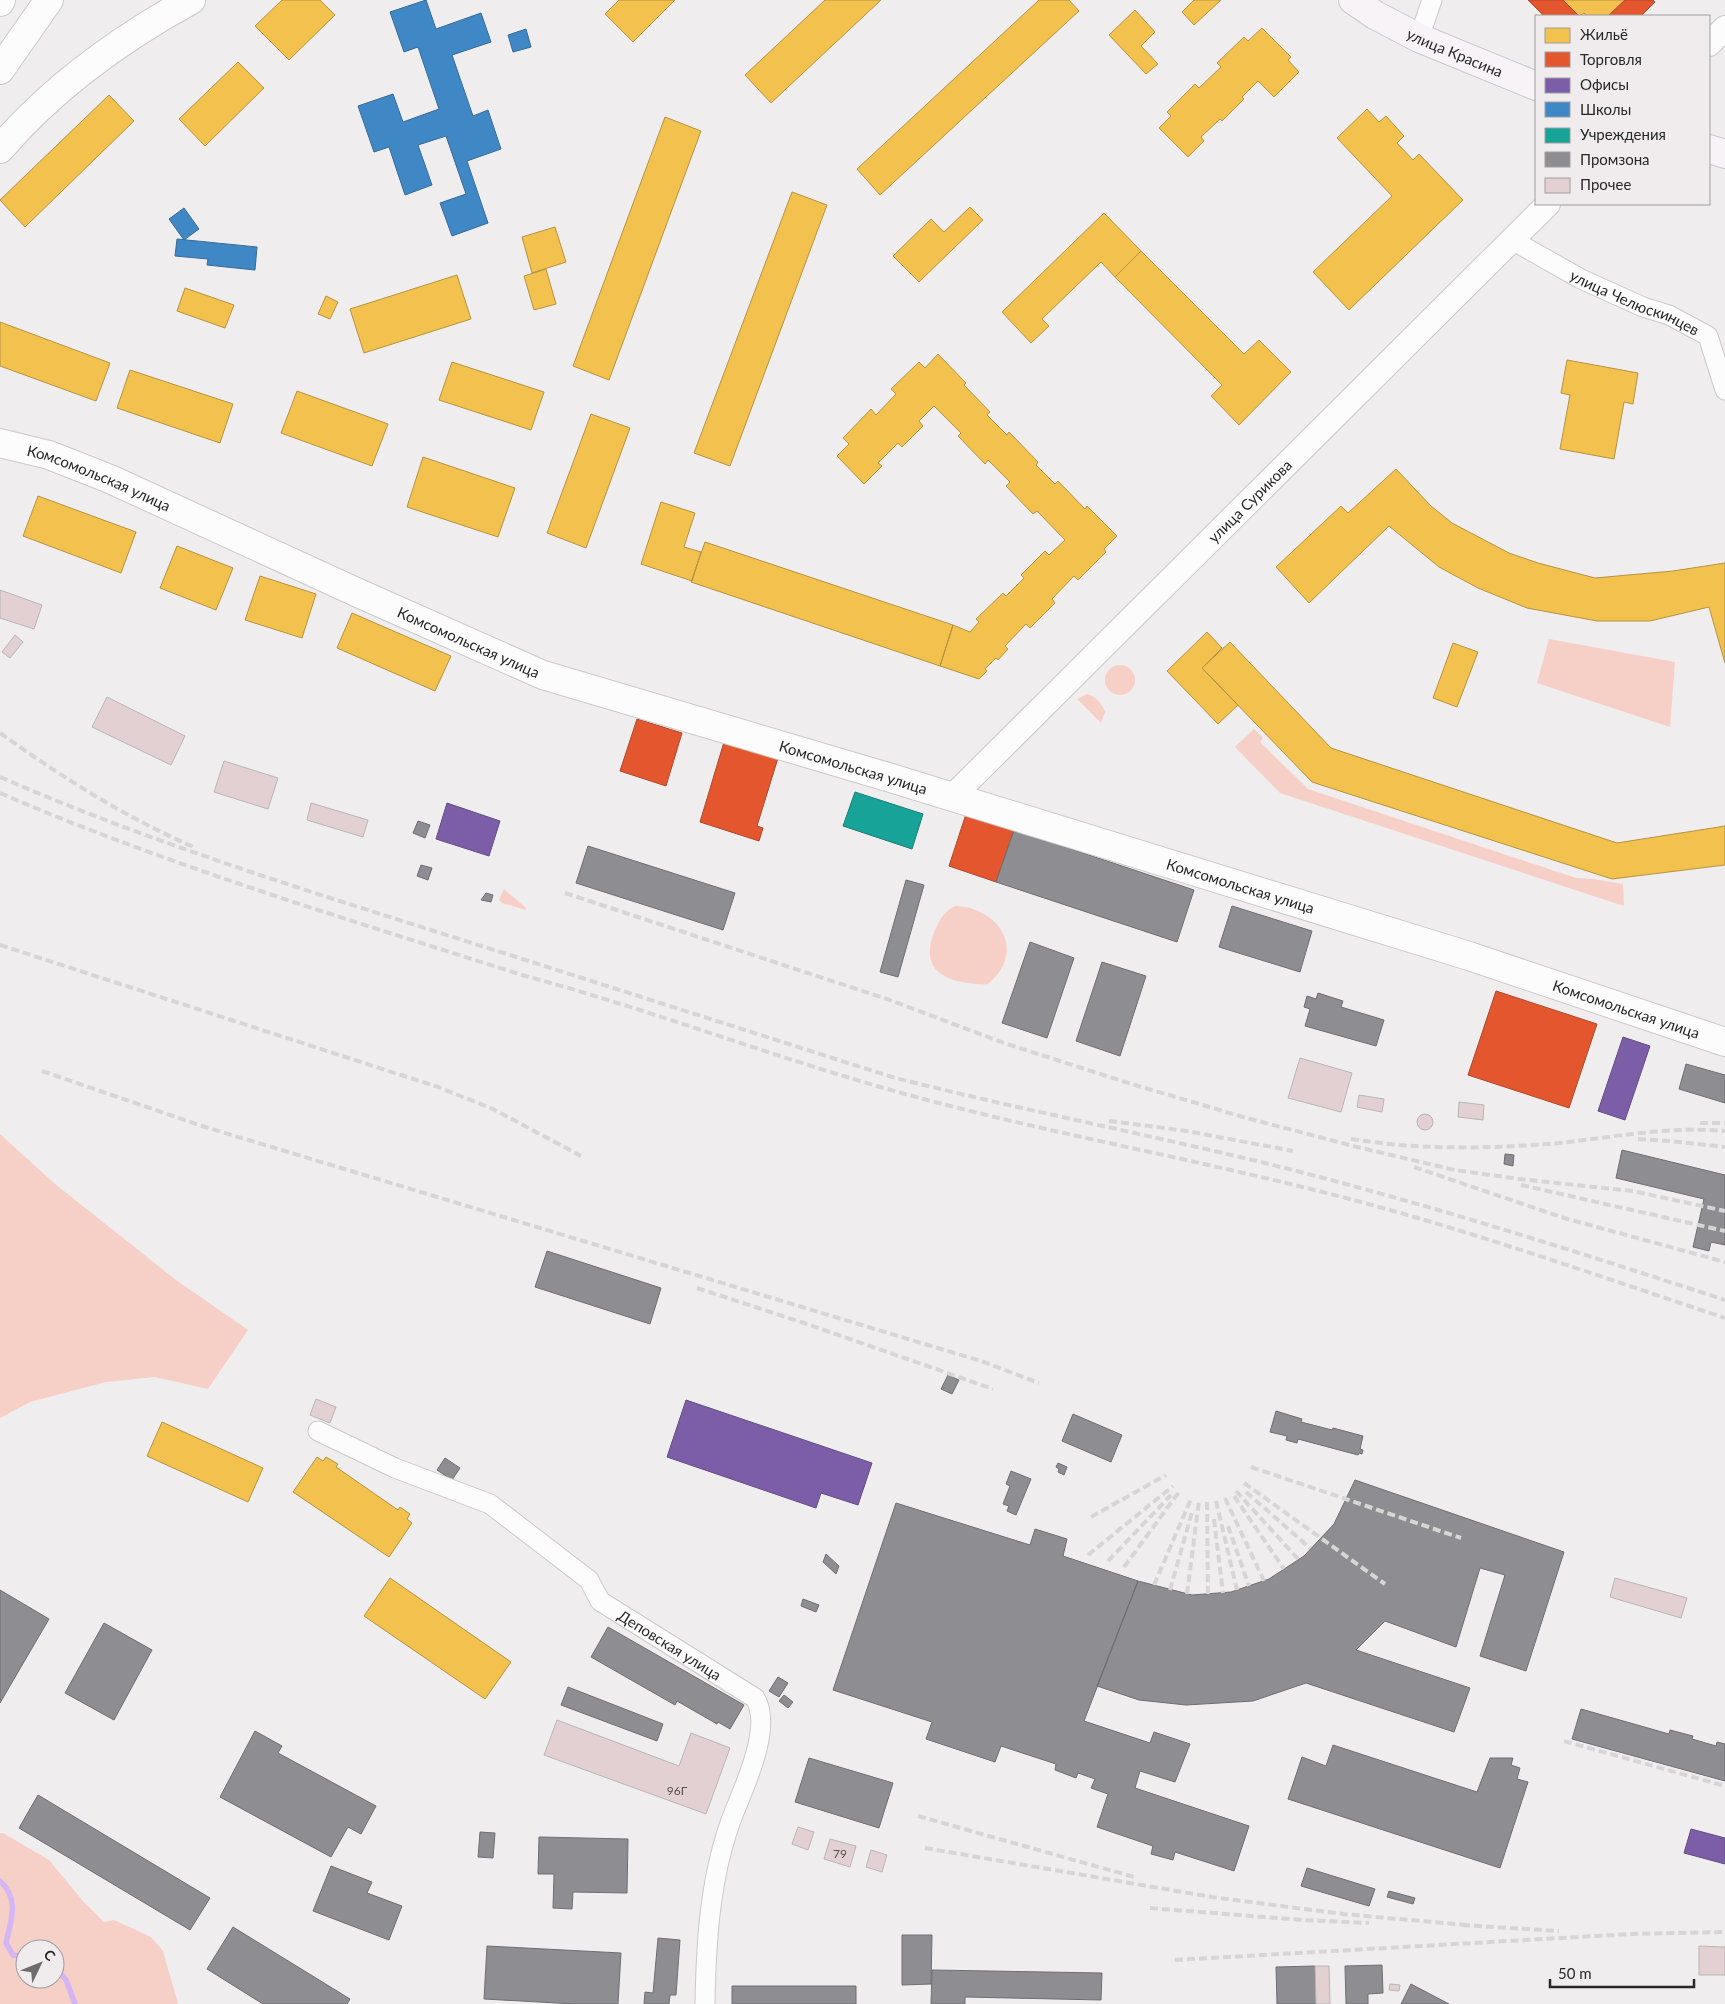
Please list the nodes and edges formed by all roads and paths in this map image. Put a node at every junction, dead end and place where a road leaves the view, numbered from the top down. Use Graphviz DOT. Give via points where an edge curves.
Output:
graph roads {
  1 [pos="49,0"];
  2 [pos="1353,0"];
  3 [pos="1432,0"];
  4 [pos="185,2"];
  5 [pos="1725,28"];
  6 [pos="1419,38"];
  7 [pos="1710,43"];
  8 [pos="0,70"];
  9 [pos="1535,86"];
  10 [pos="1710,149"];
  11 [pos="0,150"];
  12 [pos="1725,154"];
  13 [pos="1547,205"];
  14 [pos="1512,240"];
  15 [pos="1725,390"];
  16 [pos="0,443"];
  17 [pos="952,797"];
  18 [pos="1725,1042"];
  19 [pos="318,1431"];
  20 [pos="705,2004"];
  1 -- 8 [label="main road"];
  2 -- 6 [label="main road, улица Красина"];
  3 -- 6 [label="street"];
  4 -- 11 [label="main road" via="89,65 23,123"];
  5 -- 7 [label="street"];
  6 -- 9 [label="main road, улица Красина"];
  10 -- 12 [label="main road"];
  13 -- 14 [label="street, улица Сурикова"];
  14 -- 15 [label="street, улица Челюскинцев" via="1580,279 1669,315 1708,336"];
  14 -- 17 [label="street, улица Сурикова"];
  16 -- 17 [label="main road, Комсомольская улица" via="48,455 110,479 543,674"];
  17 -- 18 [label="main road, Комсомольская улица" via="1460,953"];
  19 -- 20 [label="street, Деповская улица" via="395,1468 490,1504 589,1580 600,1600 755,1698 760,1716 758,1746 716,1870 706,1954"];
}
